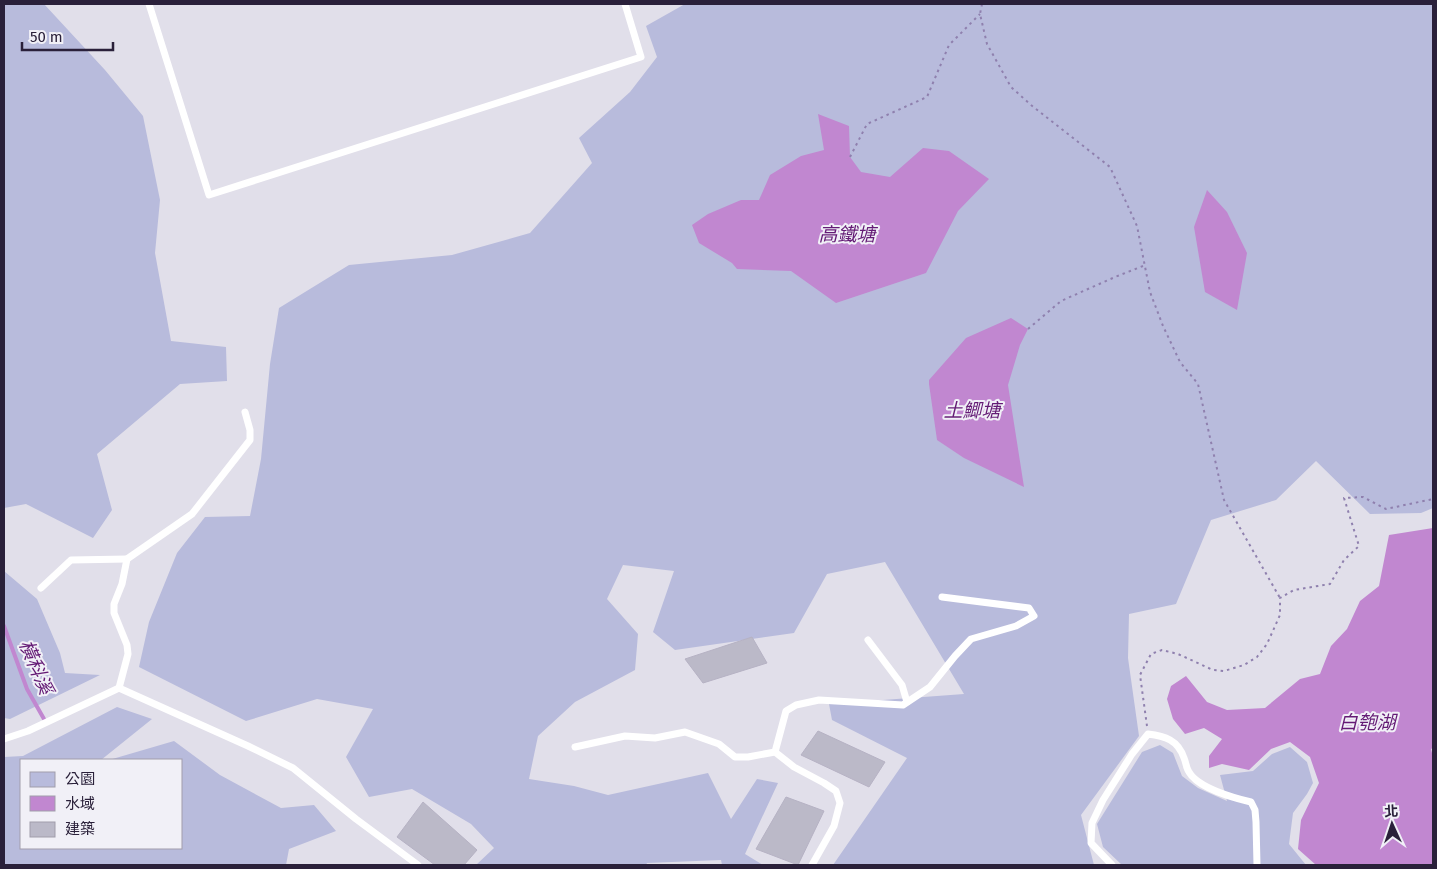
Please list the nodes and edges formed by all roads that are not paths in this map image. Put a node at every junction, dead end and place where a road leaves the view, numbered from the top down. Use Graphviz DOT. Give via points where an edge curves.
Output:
graph roads {
  1 [pos="150,4"];
  2 [pos="625,4"];
  3 [pos="245,412"];
  4 [pos="127,559"];
  5 [pos="40,588"];
  6 [pos="942,597"];
  7 [pos="868,640"];
  8 [pos="119,688"];
  9 [pos="907,702"];
  10 [pos="4,739"];
  11 [pos="575,747"];
  12 [pos="775,752"];
  13 [pos="418,865"];
  14 [pos="812,865"];
  15 [pos="1112,865"];
  16 [pos="1257,865"];
  1 -- 2 [label="lane" via="209,195 641,57"];
  3 -- 4 [label="lane" via="250,440 192,514"];
  4 -- 5 [label="lane" via="71,560"];
  4 -- 8 [label="lane" via="114,604 128,654"];
  6 -- 9 [label="lane" via="1029,608 1034,616 1016,626 972,639 930,687"];
  7 -- 9 [label="lane" via="902,685"];
  8 -- 10 [label="lane" via="28,732"];
  8 -- 13 [label="lane" via="292,768"];
  9 -- 12 [label="lane" via="886,705 820,700 796,705 786,711"];
  11 -- 12 [label="lane" via="625,736 655,738 685,732 719,744 735,757 748,758"];
  12 -- 14 [label="lane" via="836,791 840,803 834,826"];
  15 -- 16 [label="lane" via="1091,843 1092,823 1103,800 1148,734 1162,735 1176,744 1189,773 1198,782 1251,802 1255,810"];
}
